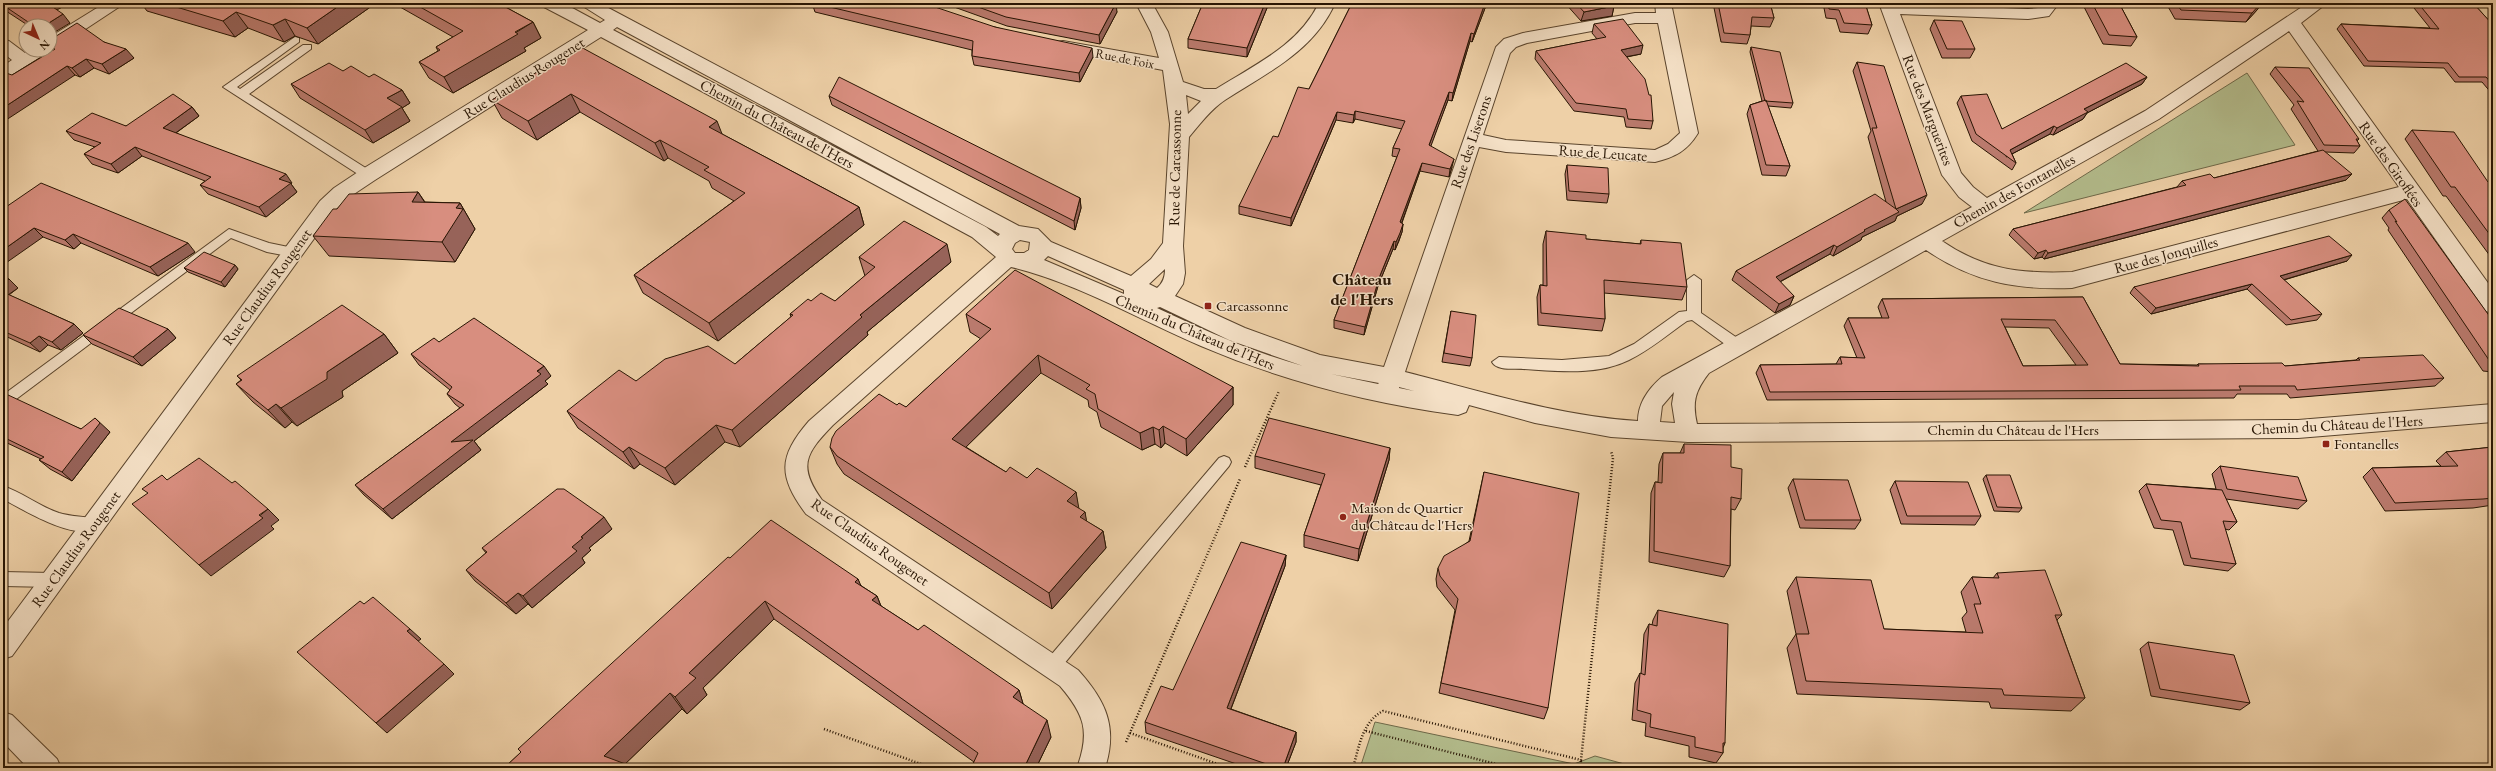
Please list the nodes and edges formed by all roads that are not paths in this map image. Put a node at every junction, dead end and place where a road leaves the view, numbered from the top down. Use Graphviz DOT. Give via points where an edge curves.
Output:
graph roads {
  1 [pos="117,3"];
  2 [pos="550,3"];
  3 [pos="586,3"];
  4 [pos="1144,3"];
  5 [pos="1327,3"];
  6 [pos="2051,3"];
  7 [pos="2319,3"];
  8 [pos="1888,5"];
  9 [pos="1664,10"];
  10 [pos="2291,21"];
  11 [pos="609,25"];
  12 [pos="58,40"];
  13 [pos="295,40"];
  14 [pos="1050,43"];
  15 [pos="3,45"];
  16 [pos="307,47"];
  17 [pos="30,58"];
  18 [pos="25,61"];
  19 [pos="1169,65"];
  20 [pos="3,74"];
  21 [pos="1175,85"];
  22 [pos="241,94"];
  23 [pos="1221,95"];
  24 [pos="1179,136"];
  25 [pos="1472,139"];
  26 [pos="368,175"];
  27 [pos="2410,191"];
  28 [pos="1984,206"];
  29 [pos="1018,234"];
  30 [pos="1926,240"];
  31 [pos="1173,244"];
  32 [pos="1042,246"];
  33 [pos="293,252"];
  34 [pos="1012,256"];
  35 [pos="1694,280"];
  36 [pos="1134,285"];
  37 [pos="1161,298"];
  38 [pos="2493,306"];
  39 [pos="1136,309"];
  40 [pos="1694,315"];
  41 [pos="1738,346"];
  42 [pos="1499,362"];
  43 [pos="1701,367"];
  44 [pos="1389,385"];
  45 [pos="3,404"];
  46 [pos="2493,413"];
  47 [pos="1649,431"];
  48 [pos="1688,433"];
  49 [pos="1224,462"];
  50 [pos="3,492"];
  51 [pos="93,525"];
  52 [pos="3,579"];
  53 [pos="52,580"];
  54 [pos="3,648"];
  55 [pos="1052,666"];
  56 [pos="3,724"];
  57 [pos="47,768"];
  58 [pos="1091,768"];
  1 -- 12 [label="street"];
  2 -- 11 [label="street, Chemin du Château de l'Hers"];
  3 -- 11 [label="street, Chemin du Château de l'Hers"];
  4 -- 19 [label="street, Rue de Carcassonne" via="1161,37"];
  5 -- 23 [label="street" via="1325,10 1300,42"];
  6 -- 8 [label="street" via="2043,12 2028,14"];
  7 -- 10 [label="street, Chemin des Fontanelles"];
  8 -- 28 [label="street, Rue des Marguerites" via="1952,175 1966,192"];
  9 -- 25 [label="street, Rue des Liserons" via="1510,42 1502,51"];
  9 -- 25 [label="street, Rue de Leucate" via="1689,133 1683,143 1672,152 1655,156 1506,146"];
  10 -- 27 [label="street, Rue des Giroflées"];
  10 -- 28 [label="street, Chemin des Fontanelles" via="2222,70 2152,114"];
  11 -- 26 [label="street, Rue Claudius Rougenet"];
  11 -- 29 [label="street, Chemin du Château de l'Hers"];
  11 -- 34 [label="street, Chemin du Château de l'Hers" via="979,232"];
  13 -- 22 [label="lane" via="229,87"];
  14 -- 19 [label="street, Rue de Foix"];
  15 -- 18 [label="street"];
  16 -- 22 [label="lane"];
  17 -- 18 [label="street"];
  18 -- 20 [label="street"];
  19 -- 21 [label="street, Rue de Carcassonne"];
  21 -- 23 [label="street" via="1202,95"];
  21 -- 24 [label="street, Rue de Carcassonne"];
  22 -- 26 [label="lane"];
  23 -- 24 [label="street" via="1199,112"];
  24 -- 31 [label="street, Rue de Carcassonne"];
  25 -- 44 [label="street, Rue des Liserons"];
  26 -- 33 [label="street, Rue Claudius Rougenet" via="327,206"];
  27 -- 30 [label="street, Rue des Jonquilles" via="2072,280 2041,281 2003,276 1958,262"];
  27 -- 38 [label="street, Rue des Giroflées"];
  28 -- 30 [label="street, Chemin des Fontanelles"];
  29 -- 32 [label="street, Chemin du Château de l'Hers" via="1035,235"];
  29 -- 34 [label="street" via="1006,240"];
  30 -- 41 [label="street, Chemin des Fontanelles"];
  31 -- 36 [label="street, Rue de Carcassonne" via="1158,264"];
  31 -- 37 [label="street, Rue de Carcassonne" via="1175,273 1169,289"];
  32 -- 34 [label="street" via="1039,254"];
  32 -- 36 [label="street, Chemin du Château de l'Hers"];
  33 -- 45 [label="lane" via="267,247 229,233"];
  33 -- 51 [label="street, Rue Claudius Rougenet"];
  34 -- 39 [label="street, Chemin du Château de l'Hers"];
  34 -- 55 [label="street, Rue Claudius Rougenet" via="923,331 815,430 797,459 794,472 798,485 814,507"];
  35 -- 40 [label="lane"];
  36 -- 37 [label="street, Chemin du Château de l'Hers"];
  36 -- 39 [label="street"];
  37 -- 39 [label="street"];
  37 -- 44 [label="street, Chemin du Château de l'Hers" via="1266,346"];
  39 -- 44 [label="street, Chemin du Château de l'Hers" via="1253,359 1312,377"];
  40 -- 41 [label="lane"];
  40 -- 42 [label="lane" via="1684,316 1623,357 1607,362"];
  41 -- 43 [label="street, Chemin des Fontanelles"];
  43 -- 47 [label="street, Chemin des Fontanelles" via="1675,378 1658,391 1650,409"];
  43 -- 48 [label="street, Chemin des Fontanelles" via="1685,388 1682,397"];
  44 -- 47 [label="street, Chemin du Château de l'Hers" via="1611,428"];
  46 -- 48 [label="street, Chemin du Château de l'Hers" via="2298,429"];
  47 -- 48 [label="street, Chemin du Château de l'Hers"];
  49 -- 55 [label="lane"];
  50 -- 51 [label="lane" via="53,518 74,525"];
  51 -- 53 [label="street, Rue Claudius Rougenet"];
  52 -- 53 [label="lane"];
  53 -- 54 [label="street, Rue Claudius Rougenet"];
  55 -- 58 [label="street, Rue Claudius Rougenet" via="1086,695 1096,715 1098,736"];
  56 -- 57 [label="street"];
}
